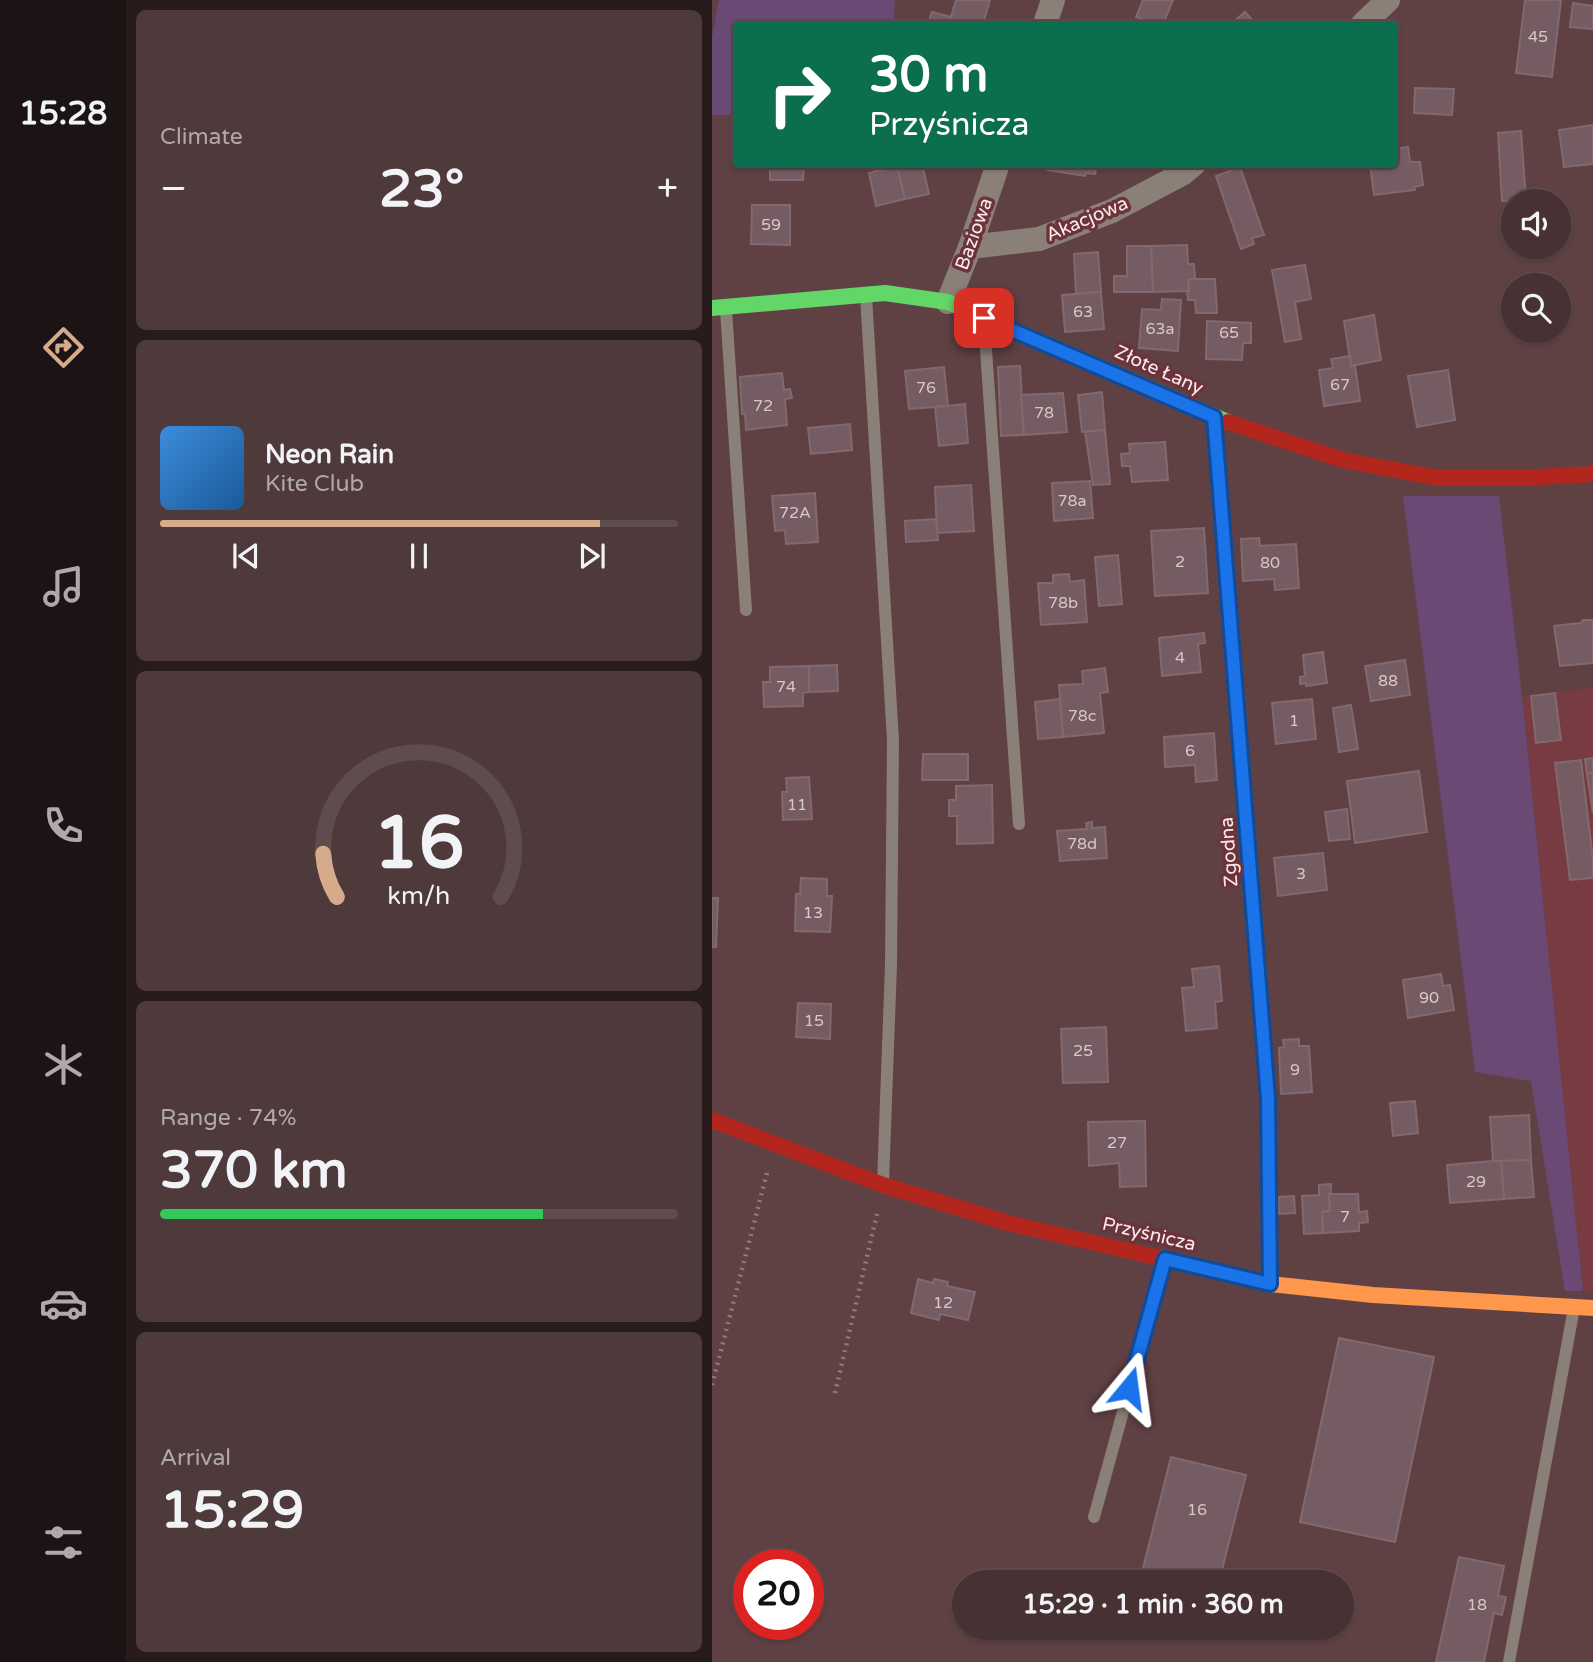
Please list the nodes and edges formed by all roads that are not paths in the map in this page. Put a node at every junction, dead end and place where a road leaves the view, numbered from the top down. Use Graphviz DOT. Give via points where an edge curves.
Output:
graph roads {
  1 [pos="1053,0"];
  2 [pos="1388,0"];
  3 [pos="1046,21"];
  4 [pos="1366,21"];
  5 [pos="997,168"];
  6 [pos="1189,168"];
  7 [pos="970,247"];
  8 [pos="866,295"];
  9 [pos="948,302"];
  10 [pos="719,307"];
  11 [pos="984,318"];
  12 [pos="1214,417"];
  13 [pos="1593,474"];
  14 [pos="746,610"];
  15 [pos="1019,824"];
  16 [pos="712,1120"];
  17 [pos="883,1185"];
  18 [pos="1165,1259"];
  19 [pos="1270,1284"];
  20 [pos="1574,1307"];
  21 [pos="1593,1308"];
  22 [pos="1094,1517"];
  23 [pos="1509,1662"];
  1 -- 3 [label="street"];
  2 -- 4 [label="street"];
  5 -- 7 [label="street, Baziowa"];
  6 -- 7 [label="street, Akacjowa" via="1112,211 1039,239"];
  7 -- 9 [label="street, Baziowa"];
  8 -- 9 [label="street, Złote Łany" via="885,293"];
  8 -- 10 [label="street, Złote Łany"];
  8 -- 17 [label="lane" via="893,740"];
  9 -- 11 [label="street, Złote Łany"];
  10 -- 14 [label="lane"];
  11 -- 12 [label="street, Złote Łany"];
  11 -- 15 [label="lane"];
  12 -- 13 [label="street, Złote Łany" via="1343,460 1438,478"];
  12 -- 19 [label="street, Zgodna" via="1268,1098"];
  16 -- 17 [label="street, Przyśnicza"];
  17 -- 18 [label="street, Przyśnicza" via="1008,1223"];
  18 -- 19 [label="street, Przyśnicza"];
  18 -- 22 [label="lane"];
  19 -- 20 [label="street, Przyśnicza"];
  20 -- 21 [label="street, Przyśnicza"];
  20 -- 23 [label="lane"];
}
